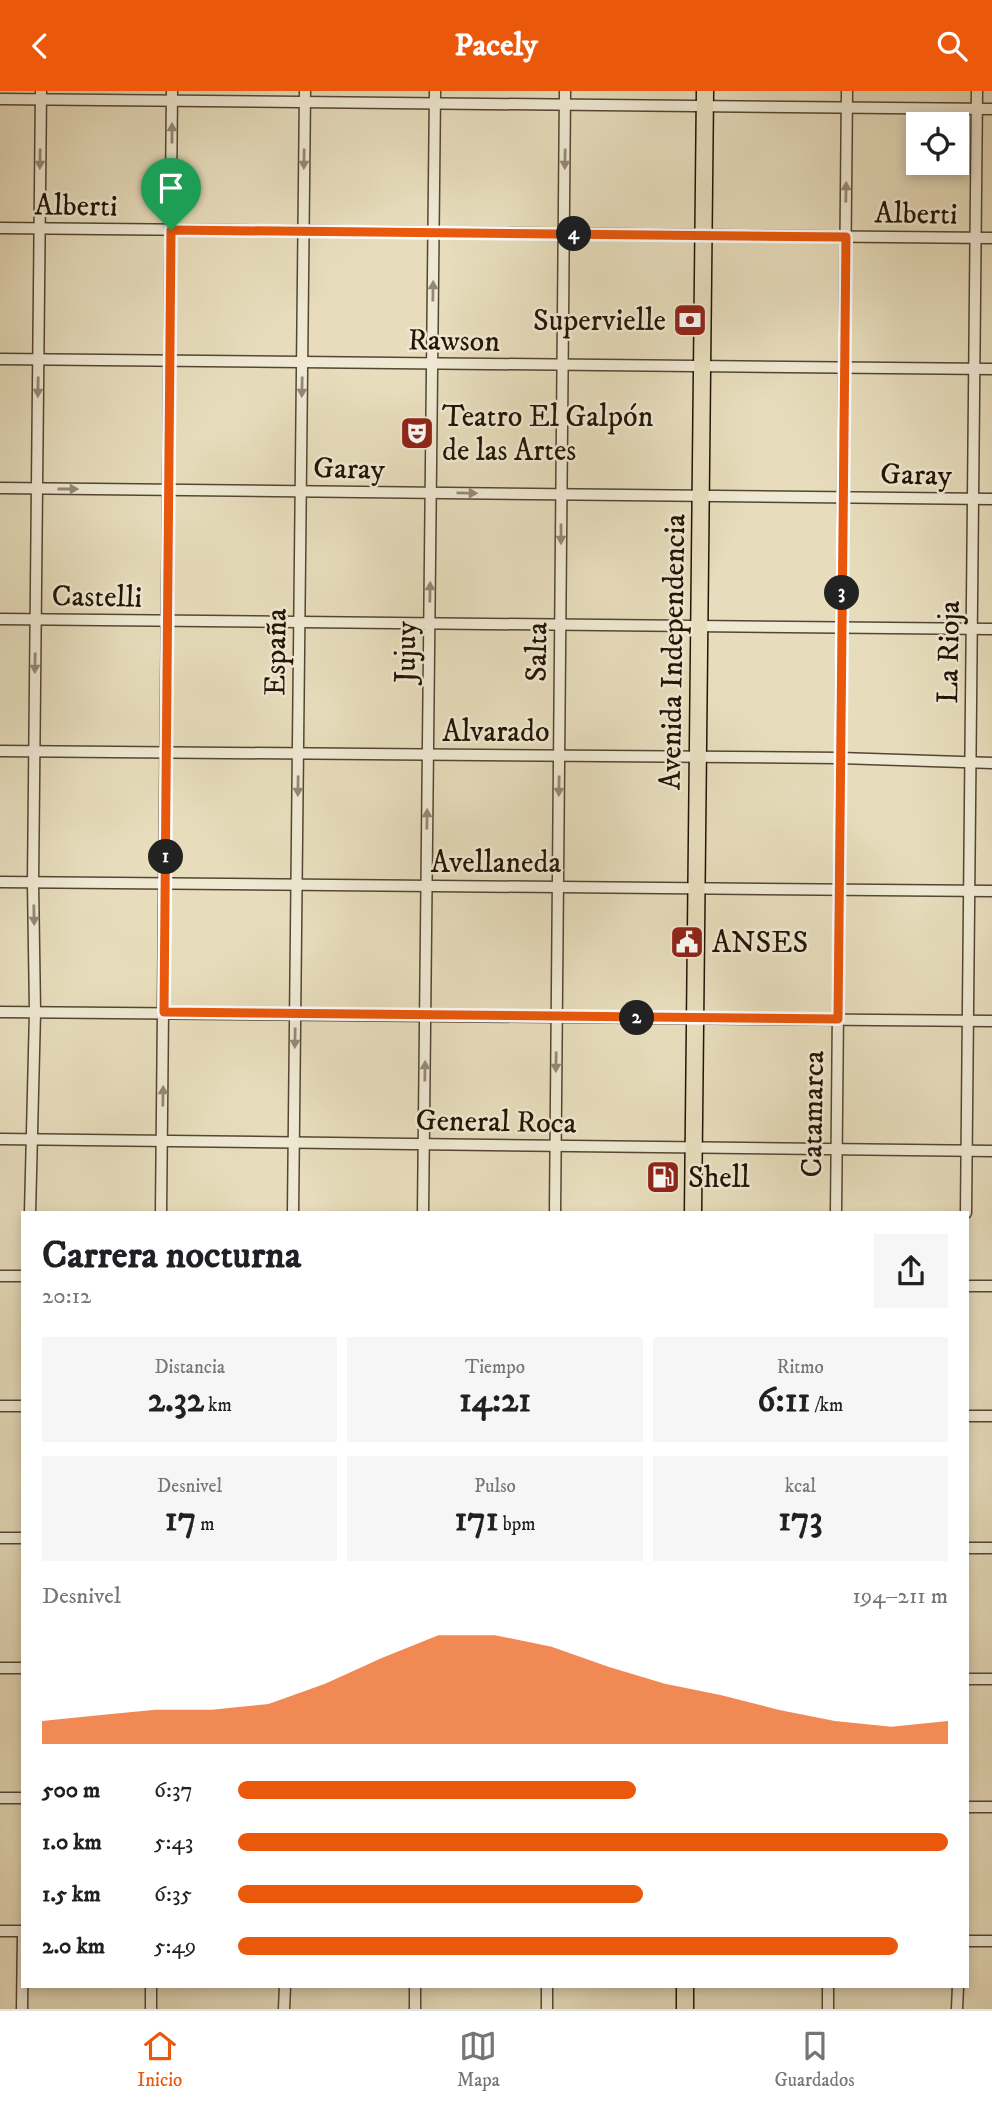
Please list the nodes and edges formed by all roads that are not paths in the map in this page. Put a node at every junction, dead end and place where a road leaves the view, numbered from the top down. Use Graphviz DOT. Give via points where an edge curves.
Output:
graph roads {
  1 [pos="435,91"];
  2 [pos="565,91"];
  3 [pos="847,91"];
  4 [pos="977,91"];
  5 [pos="41,95"];
  6 [pos="172,96"];
  7 [pos="305,96"];
  8 [pos="705,98"];
  9 [pos="0,99"];
  10 [pos="435,103"];
  11 [pos="565,104"];
  12 [pos="847,107"];
  13 [pos="977,109"];
  14 [pos="992,109"];
  15 [pos="0,228"];
  16 [pos="40,229"];
  17 [pos="171,230"];
  18 [pos="304,231"];
  19 [pos="433,232"];
  20 [pos="564,234"];
  21 [pos="704,235"];
  22 [pos="846,237"];
  23 [pos="976,238"];
  24 [pos="992,238"];
  25 [pos="0,359"];
  26 [pos="38,360"];
  27 [pos="170,362"];
  28 [pos="302,363"];
  29 [pos="432,364"];
  30 [pos="563,365"];
  31 [pos="702,367"];
  32 [pos="844,368"];
  33 [pos="975,369"];
  34 [pos="992,369"];
  35 [pos="0,488"];
  36 [pos="37,488"];
  37 [pos="169,489"];
  38 [pos="301,492"];
  39 [pos="431,493"];
  40 [pos="562,495"];
  41 [pos="701,496"];
  42 [pos="843,498"];
  43 [pos="974,499"];
  44 [pos="992,499"];
  45 [pos="0,619"];
  46 [pos="36,619"];
  47 [pos="168,621"];
  48 [pos="299,622"];
  49 [pos="429,623"];
  50 [pos="561,625"];
  51 [pos="699,626"];
  52 [pos="842,627"];
  53 [pos="972,629"];
  54 [pos="992,629"];
  55 [pos="0,751"];
  56 [pos="35,751"];
  57 [pos="167,752"];
  58 [pos="298,753"];
  59 [pos="428,755"];
  60 [pos="559,756"];
  61 [pos="698,757"];
  62 [pos="840,758"];
  63 [pos="992,762"];
  64 [pos="971,763"];
  65 [pos="0,882"];
  66 [pos="33,883"];
  67 [pos="166,884"];
  68 [pos="297,885"];
  69 [pos="427,886"];
  70 [pos="558,887"];
  71 [pos="698,888"];
  72 [pos="839,890"];
  73 [pos="970,891"];
  74 [pos="992,891"];
  75 [pos="0,1012"];
  76 [pos="35,1012"];
  77 [pos="164,1012"];
  78 [pos="295,1014"];
  79 [pos="425,1015"];
  80 [pos="557,1016"];
  81 [pos="695,1019"];
  82 [pos="838,1019"];
  83 [pos="968,1021"];
  84 [pos="992,1021"];
  85 [pos="0,1139"];
  86 [pos="31,1140"];
  87 [pos="162,1141"];
  88 [pos="294,1143"];
  89 [pos="424,1144"];
  90 [pos="555,1146"];
  91 [pos="694,1148"];
  92 [pos="836,1149"];
  93 [pos="967,1151"];
  94 [pos="992,1151"];
  95 [pos="30,1211"];
  96 [pos="161,1211"];
  97 [pos="293,1211"];
  98 [pos="423,1211"];
  99 [pos="555,1211"];
  100 [pos="693,1211"];
  101 [pos="836,1211"];
  102 [pos="966,1211"];
  103 [pos="0,1276"];
  104 [pos="21,1276"];
  105 [pos="969,1286"];
  106 [pos="992,1286"];
  107 [pos="0,1406"];
  108 [pos="21,1406"];
  109 [pos="969,1416"];
  110 [pos="992,1416"];
  111 [pos="0,1538"];
  112 [pos="21,1538"];
  113 [pos="969,1548"];
  114 [pos="992,1548"];
  115 [pos="0,1668"];
  116 [pos="21,1668"];
  117 [pos="969,1679"];
  118 [pos="992,1679"];
  119 [pos="0,1798"];
  120 [pos="21,1798"];
  121 [pos="969,1807"];
  122 [pos="992,1807"];
  123 [pos="0,1931"];
  124 [pos="21,1933"];
  125 [pos="969,1941"];
  126 [pos="992,1941"];
  127 [pos="22,1988"];
  128 [pos="151,1988"];
  129 [pos="285,1988"];
  130 [pos="415,1988"];
  131 [pos="547,1988"];
  132 [pos="685,1988"];
  133 [pos="828,1988"];
  134 [pos="958,1988"];
  135 [pos="22,2009"];
  136 [pos="151,2009"];
  137 [pos="284,2009"];
  138 [pos="415,2009"];
  139 [pos="547,2009"];
  140 [pos="685,2009"];
  141 [pos="828,2009"];
  142 [pos="957,2009"];
  1 -- 10 [label="street, Jujuy"];
  2 -- 11 [label="street, Salta"];
  3 -- 12 [label="street, Catamarca"];
  4 -- 13 [label="street, La Rioja"];
  5 -- 6 [label="street"];
  5 -- 9 [label="street"];
  5 -- 16 [label="street, one-way"];
  6 -- 7 [label="street"];
  17 -- 6 [label="street, one-way"];
  7 -- 10 [label="street"];
  7 -- 18 [label="street, España, one-way"];
  8 -- 11 [label="street"];
  8 -- 12 [label="street"];
  8 -- 21 [label="main road, Avenida Independencia"];
  10 -- 11 [label="street"];
  10 -- 19 [label="street, Jujuy"];
  11 -- 20 [label="street, Salta, one-way"];
  12 -- 13 [label="street"];
  22 -- 12 [label="street, Catamarca, one-way"];
  13 -- 14 [label="street"];
  13 -- 23 [label="street, La Rioja"];
  15 -- 16 [label="street, Alberti"];
  16 -- 17 [label="street, Alberti"];
  16 -- 26 [label="street"];
  17 -- 18 [label="street, Alberti"];
  17 -- 27 [label="street"];
  18 -- 19 [label="street, Alberti"];
  18 -- 28 [label="street, España"];
  19 -- 20 [label="street, Alberti"];
  29 -- 19 [label="street, Jujuy, one-way"];
  20 -- 21 [label="street, Alberti"];
  20 -- 30 [label="street, Salta"];
  21 -- 22 [label="street, Alberti"];
  21 -- 31 [label="main road, Avenida Independencia"];
  22 -- 23 [label="street, Alberti"];
  22 -- 32 [label="street, Catamarca"];
  23 -- 24 [label="street, Alberti"];
  23 -- 33 [label="street, La Rioja"];
  25 -- 26 [label="street, Rawson"];
  26 -- 27 [label="street, Rawson"];
  26 -- 36 [label="street, one-way"];
  27 -- 28 [label="street, Rawson"];
  27 -- 37 [label="street"];
  28 -- 29 [label="street, Rawson"];
  28 -- 38 [label="street, España, one-way"];
  29 -- 30 [label="street, Rawson"];
  29 -- 39 [label="street, Jujuy"];
  30 -- 31 [label="street, Rawson"];
  30 -- 40 [label="street, Salta"];
  31 -- 32 [label="street, Rawson"];
  31 -- 41 [label="main road, Avenida Independencia"];
  32 -- 33 [label="street, Rawson"];
  32 -- 42 [label="street, Catamarca"];
  33 -- 34 [label="street, Rawson"];
  33 -- 43 [label="street, La Rioja"];
  35 -- 36 [label="street, Garay"];
  36 -- 37 [label="street, Garay, one-way"];
  36 -- 46 [label="street"];
  37 -- 38 [label="street, Garay"];
  37 -- 47 [label="street"];
  38 -- 39 [label="street, Garay"];
  38 -- 48 [label="street, España"];
  39 -- 40 [label="street, Garay, one-way"];
  49 -- 39 [label="street, Jujuy, one-way"];
  40 -- 41 [label="street, Garay"];
  40 -- 50 [label="street, Salta, one-way"];
  41 -- 42 [label="street, Garay"];
  41 -- 51 [label="main road, Avenida Independencia"];
  42 -- 43 [label="street, Garay"];
  42 -- 52 [label="street, Catamarca"];
  43 -- 44 [label="street, Garay"];
  43 -- 53 [label="street, La Rioja"];
  45 -- 46 [label="street, Castelli"];
  46 -- 47 [label="street, Castelli"];
  46 -- 56 [label="street, one-way"];
  47 -- 48 [label="street, Castelli"];
  47 -- 57 [label="street"];
  48 -- 49 [label="street, Castelli"];
  48 -- 58 [label="street, España"];
  49 -- 50 [label="street, Castelli"];
  49 -- 59 [label="street, Jujuy"];
  50 -- 51 [label="street, Castelli"];
  50 -- 60 [label="street, Salta"];
  51 -- 52 [label="street, Castelli"];
  51 -- 61 [label="main road, Avenida Independencia"];
  52 -- 53 [label="street, Castelli"];
  52 -- 62 [label="street, Catamarca"];
  53 -- 54 [label="street, Castelli"];
  53 -- 64 [label="street, La Rioja"];
  55 -- 56 [label="street, Alvarado"];
  56 -- 57 [label="street, Alvarado"];
  56 -- 66 [label="street"];
  57 -- 58 [label="street, Alvarado"];
  57 -- 67 [label="street"];
  58 -- 59 [label="street, Alvarado"];
  58 -- 68 [label="street, España, one-way"];
  59 -- 60 [label="street, Alvarado"];
  69 -- 59 [label="street, Jujuy, one-way"];
  60 -- 61 [label="street, Alvarado"];
  60 -- 70 [label="street, Salta, one-way"];
  61 -- 62 [label="street, Alvarado"];
  61 -- 71 [label="main road, Avenida Independencia"];
  62 -- 64 [label="street, Alvarado"];
  62 -- 72 [label="street, Catamarca"];
  63 -- 64 [label="street, Alvarado"];
  64 -- 73 [label="street, La Rioja"];
  65 -- 66 [label="street, Avellaneda"];
  66 -- 67 [label="street, Avellaneda"];
  66 -- 76 [label="street, one-way"];
  67 -- 68 [label="street, Avellaneda"];
  67 -- 77 [label="street"];
  68 -- 69 [label="street, Avellaneda"];
  68 -- 78 [label="street, España"];
  69 -- 70 [label="street, Avellaneda"];
  69 -- 79 [label="street, Jujuy"];
  70 -- 71 [label="street, Avellaneda"];
  70 -- 80 [label="street, Salta"];
  71 -- 72 [label="street, Avellaneda"];
  71 -- 81 [label="main road, Avenida Independencia"];
  72 -- 73 [label="street, Avellaneda"];
  72 -- 82 [label="street, Catamarca"];
  73 -- 74 [label="street, Avellaneda"];
  73 -- 83 [label="street, La Rioja"];
  75 -- 76 [label="street"];
  76 -- 77 [label="street"];
  76 -- 86 [label="street"];
  77 -- 78 [label="street"];
  87 -- 77 [label="street, one-way"];
  78 -- 79 [label="street"];
  78 -- 88 [label="street, España, one-way"];
  79 -- 80 [label="street"];
  89 -- 79 [label="street, Jujuy, one-way"];
  80 -- 81 [label="street"];
  80 -- 90 [label="street, Salta, one-way"];
  81 -- 82 [label="street"];
  81 -- 91 [label="main road, Avenida Independencia"];
  82 -- 83 [label="street"];
  82 -- 92 [label="street, Catamarca"];
  83 -- 84 [label="street"];
  83 -- 93 [label="street, La Rioja"];
  85 -- 86 [label="street, General Roca"];
  86 -- 87 [label="street, General Roca"];
  86 -- 95 [label="street"];
  87 -- 88 [label="street, General Roca"];
  87 -- 96 [label="street"];
  88 -- 89 [label="street, General Roca"];
  88 -- 97 [label="street, España"];
  89 -- 90 [label="street, General Roca"];
  89 -- 98 [label="street, Jujuy"];
  90 -- 91 [label="street, General Roca"];
  90 -- 99 [label="street, Salta"];
  91 -- 92 [label="street, General Roca"];
  91 -- 100 [label="main road, Avenida Independencia"];
  92 -- 93 [label="street, General Roca"];
  92 -- 101 [label="street, Catamarca"];
  93 -- 94 [label="street, General Roca"];
  93 -- 102 [label="street, La Rioja"];
  103 -- 104 [label="street"];
  105 -- 106 [label="street"];
  107 -- 108 [label="street"];
  109 -- 110 [label="street"];
  111 -- 112 [label="street"];
  113 -- 114 [label="street"];
  115 -- 116 [label="street"];
  117 -- 118 [label="street"];
  119 -- 120 [label="street"];
  121 -- 122 [label="street"];
  123 -- 124 [label="street"];
  125 -- 126 [label="street"];
  127 -- 135 [label="street"];
  128 -- 136 [label="street"];
  129 -- 137 [label="street"];
  130 -- 138 [label="street"];
  131 -- 139 [label="street"];
  132 -- 140 [label="main road"];
  133 -- 141 [label="street"];
  134 -- 142 [label="street"];
}
